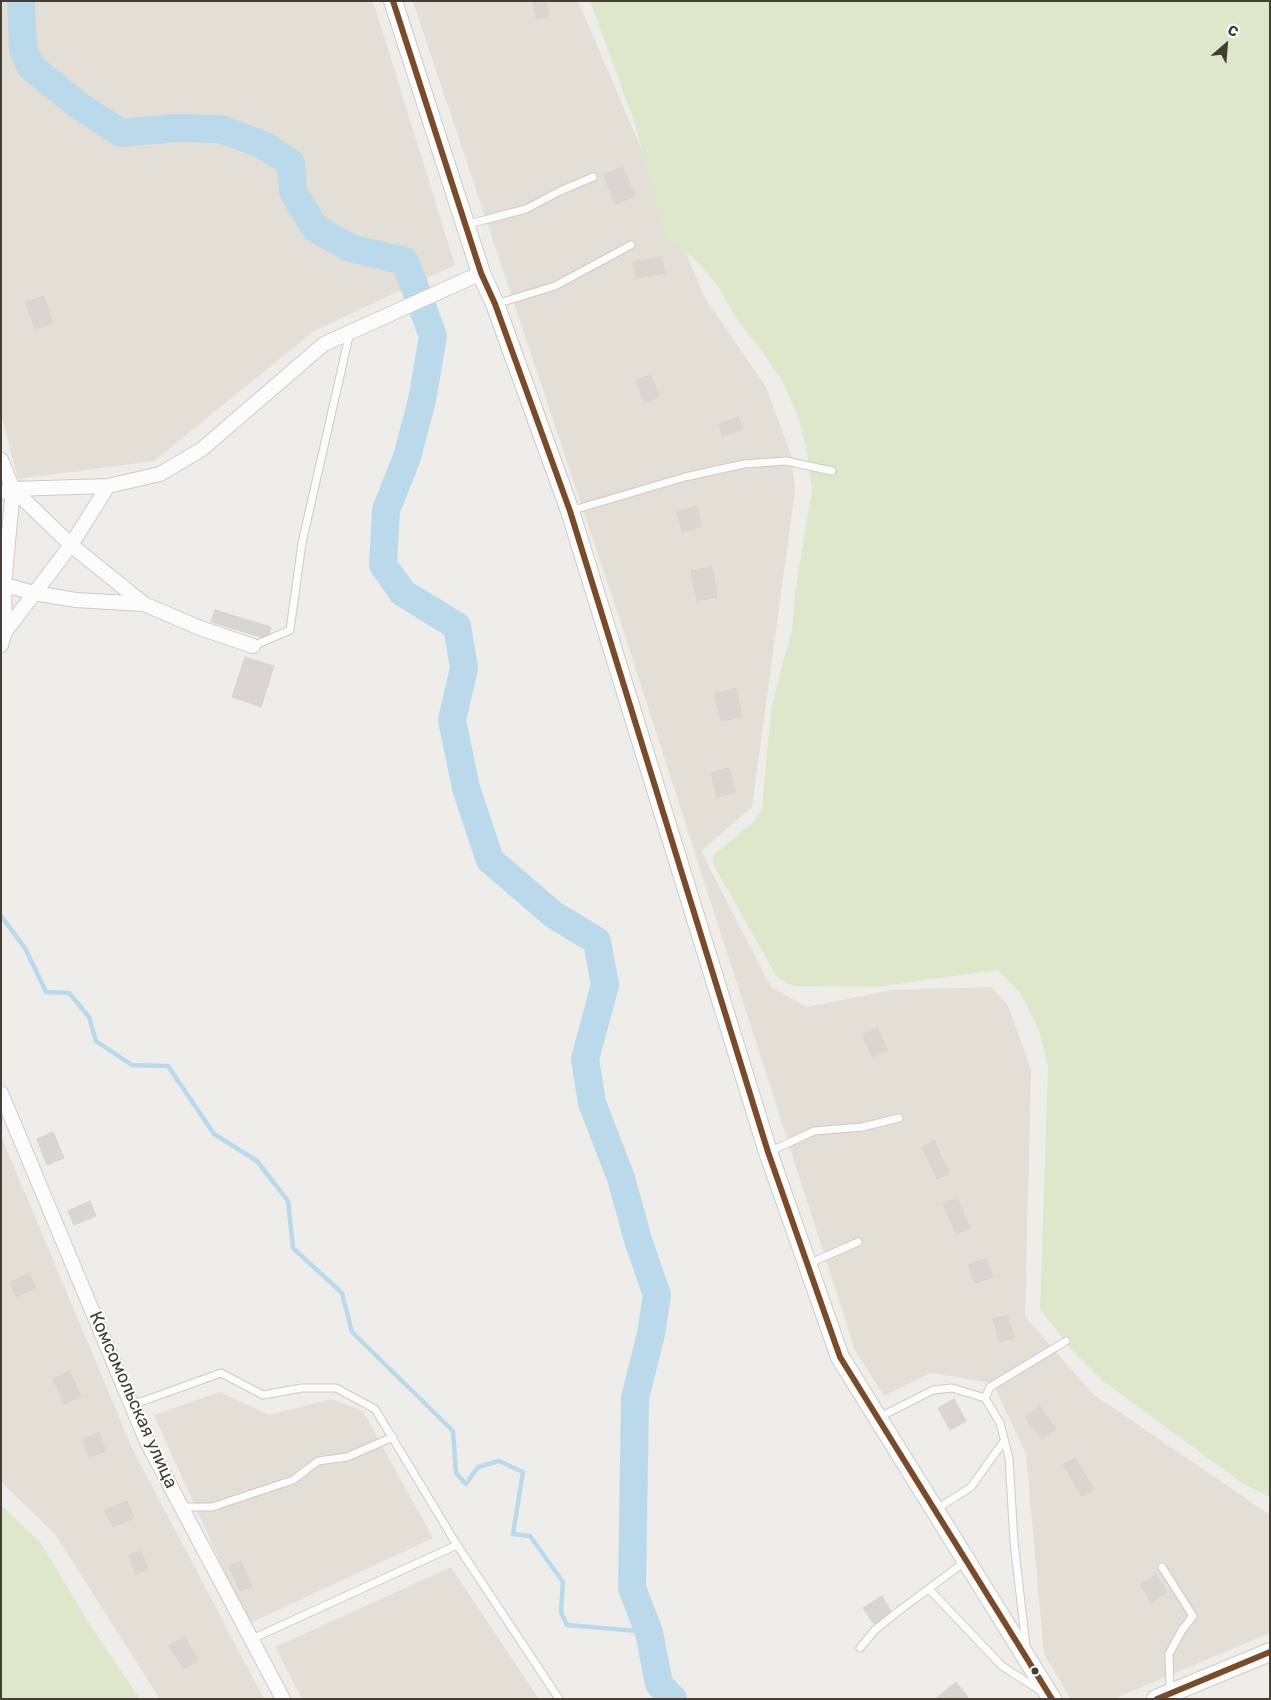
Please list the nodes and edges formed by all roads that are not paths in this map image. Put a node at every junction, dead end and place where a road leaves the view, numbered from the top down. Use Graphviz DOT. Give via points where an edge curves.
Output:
graph roads {
  1 [pos="393,1"];
  2 [pos="593,177"];
  3 [pos="465,225"];
  4 [pos="631,244"];
  5 [pos="481,273"];
  6 [pos="495,304"];
  7 [pos="350,332"];
  8 [pos="1,460"];
  9 [pos="832,471"];
  10 [pos="108,486"];
  11 [pos="7,490"];
  12 [pos="570,511"];
  13 [pos="70,545"];
  14 [pos="3,584"];
  15 [pos="34,594"];
  16 [pos="144,604"];
  17 [pos="3,638"];
  18 [pos="253,646"];
  19 [pos="1,1093"];
  20 [pos="899,1118"];
  21 [pos="768,1152"];
  22 [pos="858,1242"];
  23 [pos="807,1264"];
  24 [pos="1066,1341"];
  25 [pos="985,1398"];
  26 [pos="132,1405"];
  27 [pos="878,1418"];
  28 [pos="392,1437"];
  29 [pos="1004,1441"];
  30 [pos="182,1507"];
  31 [pos="935,1510"];
  32 [pos="457,1545"];
  33 [pos="966,1560"];
  34 [pos="1162,1567"];
  35 [pos="930,1589"];
  36 [pos="252,1639"];
  37 [pos="860,1648"];
  38 [pos="1270,1652"];
  39 [pos="1027,1660"];
  40 [pos="1163,1696"];
  41 [pos="1051,1698"];
  42 [pos="283,1699"];
  43 [pos="559,1699"];
  1 -- 3 [label="street"];
  2 -- 3 [label="lane" via="526,209"];
  3 -- 5 [label="street"];
  4 -- 6 [label="lane" via="555,286"];
  5 -- 6 [label="street"];
  5 -- 7 [label="street"];
  6 -- 12 [label="street"];
  7 -- 10 [label="street" via="324,344 202,449 160,474"];
  7 -- 18 [label="lane" via="302,543 290,630"];
  8 -- 11 [label="street"];
  9 -- 12 [label="lane" via="786,461 744,464 685,477"];
  10 -- 11 [label="street"];
  10 -- 13 [label="street"];
  11 -- 13 [label="street"];
  11 -- 14 [label="street"];
  12 -- 21 [label="street"];
  13 -- 15 [label="street"];
  13 -- 16 [label="street"];
  14 -- 15 [label="street"];
  14 -- 17 [label="street"];
  15 -- 16 [label="street"];
  15 -- 17 [label="street"];
  16 -- 18 [label="street"];
  19 -- 26 [label="street, Комсомольская улица"];
  20 -- 21 [label="lane" via="862,1127 814,1131"];
  21 -- 23 [label="street"];
  22 -- 23 [label="lane"];
  23 -- 27 [label="street" via="840,1357"];
  24 -- 25 [label="lane" via="990,1387"];
  25 -- 27 [label="lane" via="952,1388 933,1390"];
  25 -- 29 [label="lane" via="1000,1424"];
  26 -- 28 [label="lane" via="221,1374 263,1395 302,1388 336,1388 375,1409"];
  26 -- 30 [label="street, Комсомольская улица" via="147,1442"];
  27 -- 31 [label="street"];
  28 -- 30 [label="lane" via="347,1457 318,1461 293,1480 212,1507"];
  28 -- 32 [label="lane"];
  29 -- 31 [label="lane" via="971,1487"];
  29 -- 39 [label="lane" via="1009,1458"];
  30 -- 36 [label="street, Комсомольская улица"];
  31 -- 33 [label="street"];
  32 -- 36 [label="lane"];
  32 -- 43 [label="lane"];
  33 -- 35 [label="lane"];
  33 -- 39 [label="street"];
  34 -- 40 [label="lane" via="1194,1616 1169,1654"];
  35 -- 37 [label="lane" via="896,1613"];
  35 -- 41 [label="lane" via="1002,1666"];
  36 -- 42 [label="street, Комсомольская улица"];
  38 -- 40 [label="street"];
  39 -- 41 [label="street"];
}
